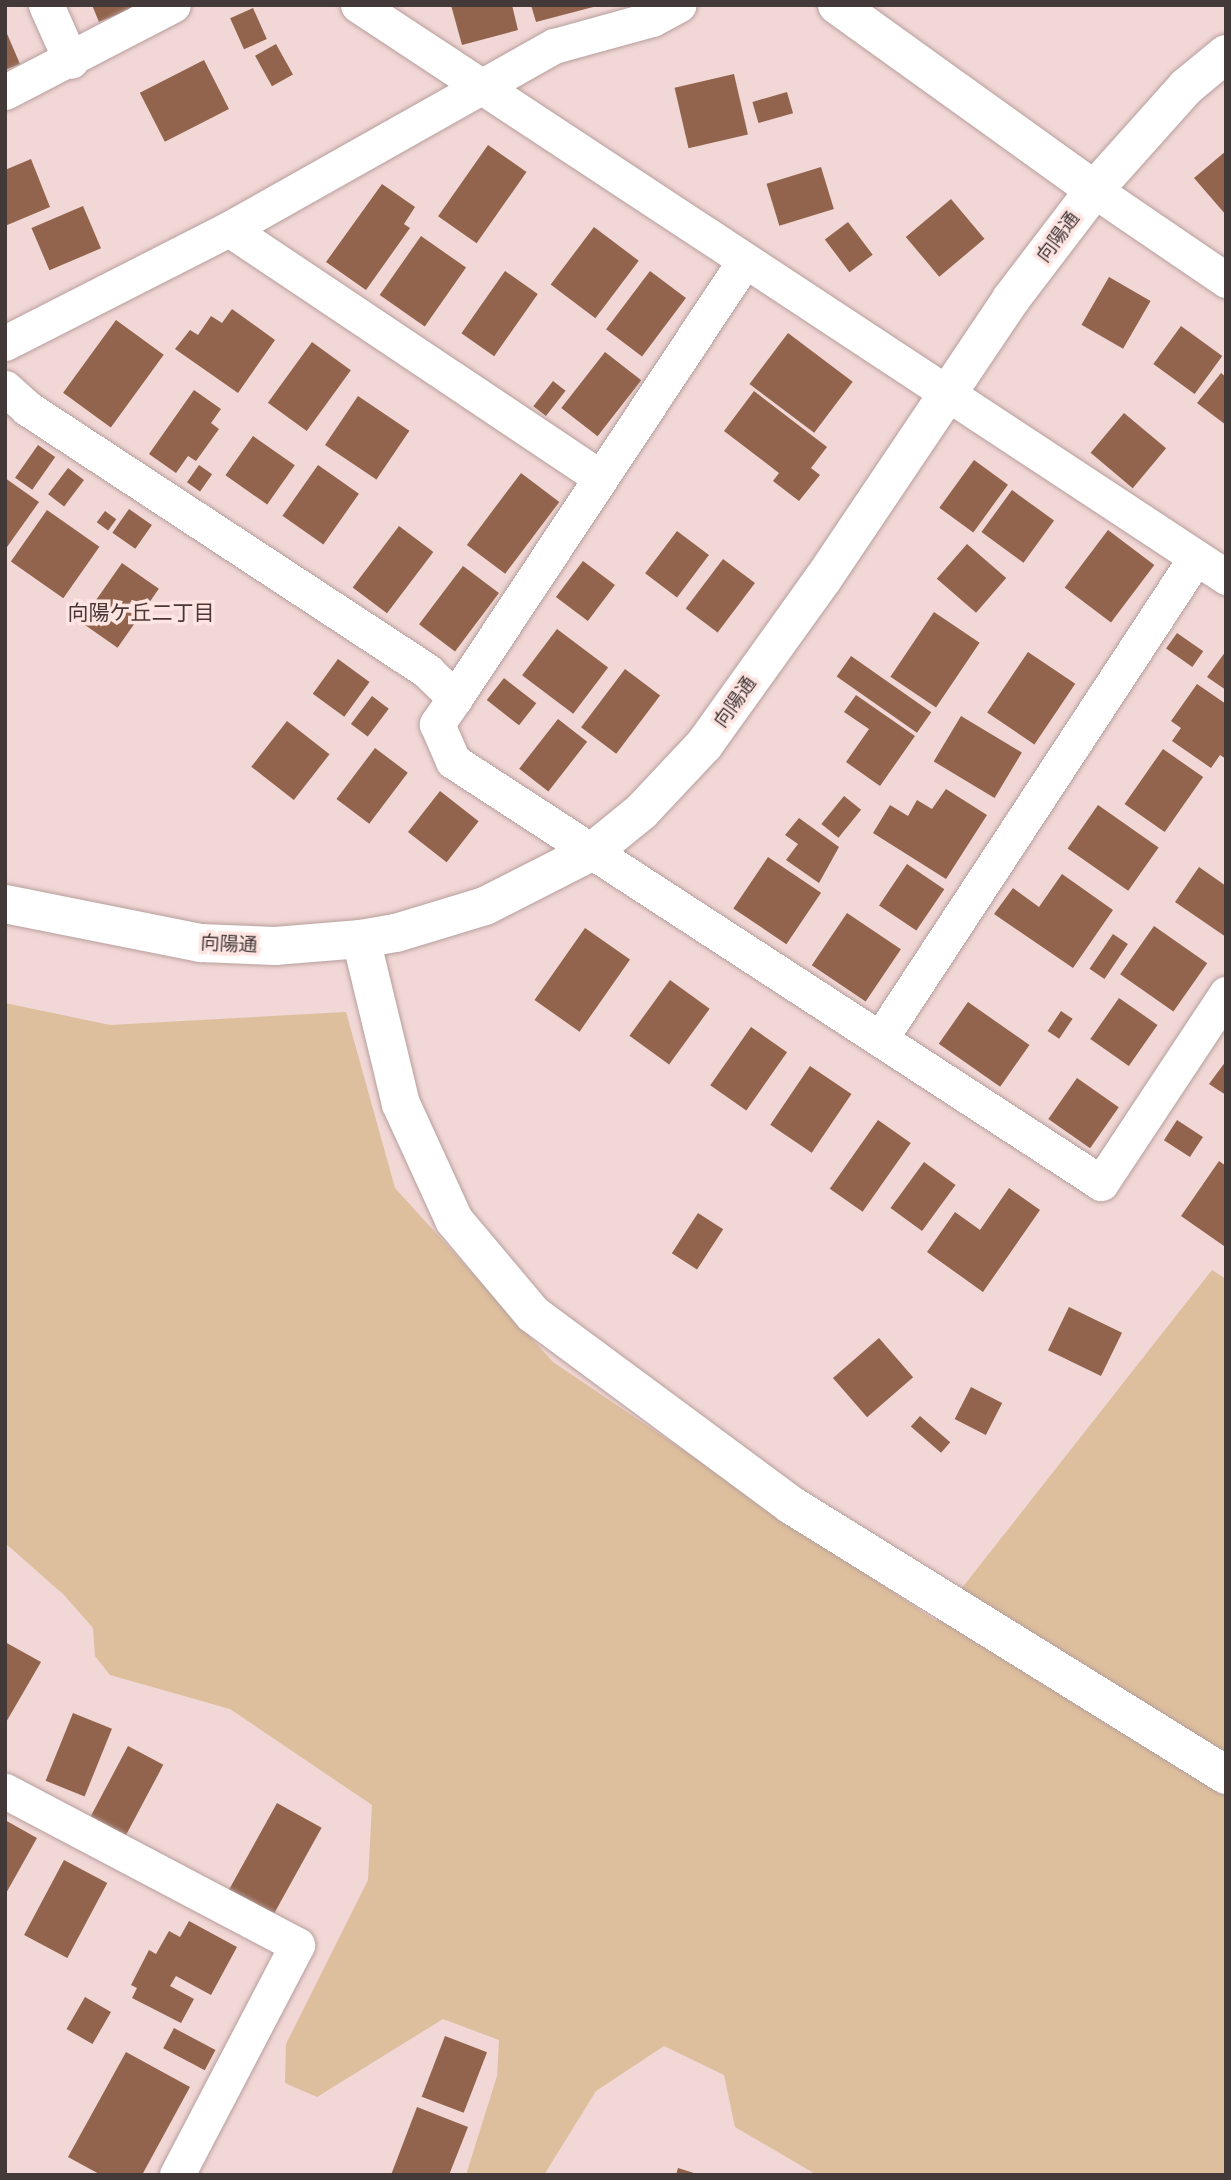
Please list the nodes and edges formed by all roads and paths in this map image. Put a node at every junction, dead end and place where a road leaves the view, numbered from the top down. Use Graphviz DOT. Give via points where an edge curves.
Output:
graph roads {
  1 [pos="46,5"];
  2 [pos="173,5"];
  3 [pos="358,5"];
  4 [pos="678,5"];
  5 [pos="837,5"];
  6 [pos="1226,54"];
  7 [pos="71,61"];
  8 [pos="485,85"];
  9 [pos="5,92"];
  10 [pos="1094,190"];
  11 [pos="229,229"];
  12 [pos="745,260"];
  13 [pos="1226,280"];
  14 [pos="5,343"];
  15 [pos="5,388"];
  16 [pos="947,395"];
  17 [pos="600,477"];
  18 [pos="1196,557"];
  19 [pos="1226,577"];
  20 [pos="455,698"];
  21 [pos="593,851"];
  22 [pos="5,904"];
  23 [pos="361,939"];
  24 [pos="1226,994"];
  25 [pos="880,1039"];
  26 [pos="1226,1775"];
  27 [pos="5,1791"];
  28 [pos="177,2175"];
  1 -- 7 [label="street"];
  2 -- 7 [label="street"];
  3 -- 8 [label="street"];
  4 -- 8 [label="street" via="652,19 554,46"];
  5 -- 10 [label="street"];
  6 -- 10 [label="street, 向陽通" via="1186,87"];
  7 -- 9 [label="street"];
  8 -- 11 [label="street"];
  8 -- 12 [label="street"];
  10 -- 13 [label="street"];
  10 -- 16 [label="street, 向陽通" via="1011,299"];
  11 -- 14 [label="street"];
  11 -- 17 [label="street"];
  12 -- 16 [label="street"];
  12 -- 17 [label="street"];
  15 -- 20 [label="street" via="27,408 426,671"];
  16 -- 18 [label="street"];
  16 -- 21 [label="street, 向陽通" via="704,745 642,811"];
  17 -- 20 [label="street"];
  18 -- 19 [label="street"];
  18 -- 25 [label="street"];
  20 -- 21 [label="street" via="437,724 453,761"];
  21 -- 23 [label="street, 向陽通" via="485,906"];
  21 -- 25 [label="street"];
  22 -- 23 [label="street, 向陽通" via="201,943 275,946"];
  23 -- 26 [label="street" via="401,1104 454,1220 533,1314 792,1505"];
  24 -- 25 [label="street" via="1101,1183"];
  27 -- 28 [label="street" via="297,1945"];
}
